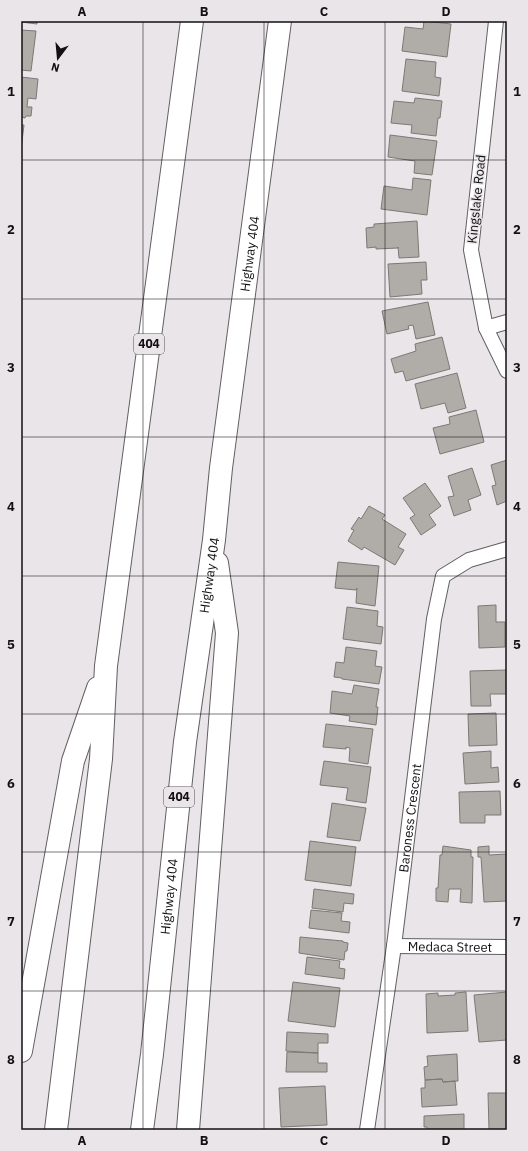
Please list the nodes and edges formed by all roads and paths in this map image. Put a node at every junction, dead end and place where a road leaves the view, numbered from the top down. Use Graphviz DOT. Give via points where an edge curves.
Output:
graph roads {
  1 [pos="192,21"];
  2 [pos="280,21"];
  3 [pos="496,21"];
  4 [pos="507,322"];
  5 [pos="486,328"];
  6 [pos="507,371"];
  7 [pos="214,540"];
  8 [pos="507,549"];
  9 [pos="106,666"];
  10 [pos="394,946"];
  11 [pos="507,947"];
  12 [pos="21,1051"];
  13 [pos="56,1130"];
  14 [pos="142,1130"];
  15 [pos="188,1130"];
  16 [pos="367,1130"];
  1 -- 9 [label="highway, 404"];
  2 -- 7 [label="highway, Highway 404 / 404" via="221,468"];
  3 -- 5 [label="street, Kingslake Road" via="471,250"];
  4 -- 5 [label="street"];
  5 -- 6 [label="street, Kingslake Road"];
  7 -- 14 [label="highway, Highway 404 / 404" via="185,742"];
  7 -- 15 [label="highway" via="227,633"];
  8 -- 10 [label="street, Baroness Crescent" via="469,560 443,576 434,618"];
  9 -- 12 [label="highway" via="73,761"];
  9 -- 13 [label="highway, 404" via="101,759"];
  10 -- 11 [label="street, Medaca Street"];
  10 -- 16 [label="street, Baroness Crescent"];
}
